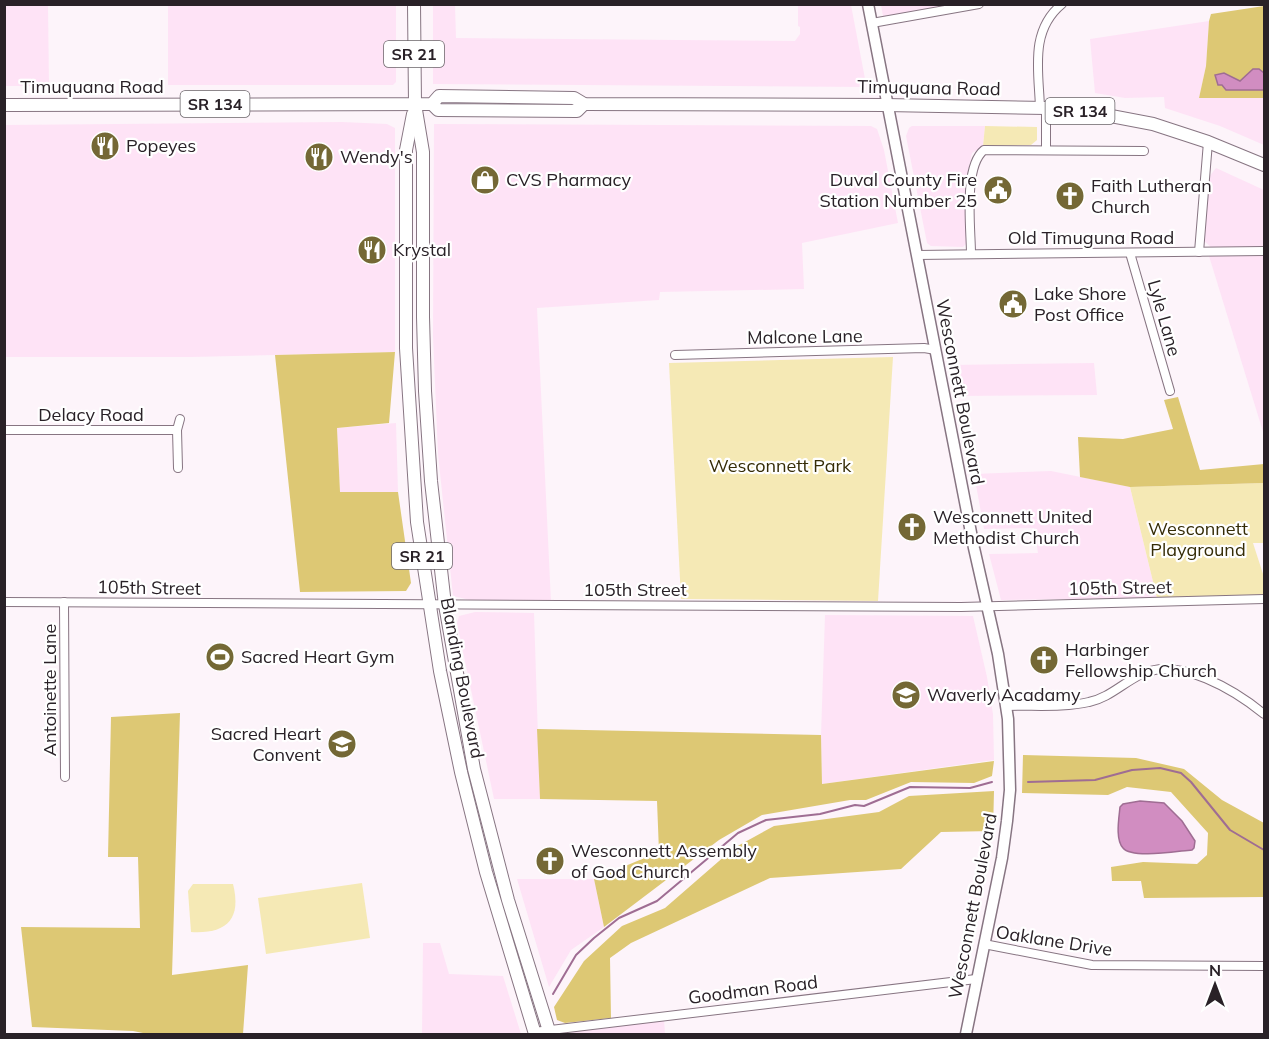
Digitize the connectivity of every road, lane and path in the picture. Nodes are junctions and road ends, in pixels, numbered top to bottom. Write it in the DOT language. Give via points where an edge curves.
graph roads {
  1 [pos="414,4"];
  2 [pos="868,4"];
  3 [pos="979,4"];
  4 [pos="1062,4"];
  5 [pos="872,23"];
  6 [pos="415,104"];
  7 [pos="4,105"];
  8 [pos="886,105"];
  9 [pos="1043,108"];
  10 [pos="1208,142"];
  11 [pos="1046,150"];
  12 [pos="1144,151"];
  13 [pos="1264,165"];
  14 [pos="1264,251"];
  15 [pos="1199,252"];
  16 [pos="1130,253"];
  17 [pos="972,254"];
  18 [pos="917,255"];
  19 [pos="936,350"];
  20 [pos="675,355"];
  21 [pos="407,368"];
  22 [pos="1170,391"];
  23 [pos="180,419"];
  24 [pos="4,430"];
  25 [pos="177,430"];
  26 [pos="428,437"];
  27 [pos="411,440"];
  28 [pos="178,468"];
  29 [pos="431,481"];
  30 [pos="1264,599"];
  31 [pos="4,602"];
  32 [pos="64,602"];
  33 [pos="429,605"];
  34 [pos="445,605"];
  35 [pos="987,606"];
  36 [pos="1006,706"];
  37 [pos="1261,706"];
  38 [pos="1264,714"];
  39 [pos="467,770"];
  40 [pos="65,777"];
  41 [pos="508,900"];
  42 [pos="495,904"];
  43 [pos="984,944"];
  44 [pos="1264,966"];
  45 [pos="976,979"];
  46 [pos="535,1033"];
  47 [pos="549,1033"];
  48 [pos="966,1035"];
  1 -- 6 [label="main road, Blanding Boulevard / SR 21"];
  2 -- 5 [label="street, Wesconnett Boulevard"];
  3 -- 5 [label="street"];
  4 -- 9 [label="street" via="1051,14 1040,38"];
  5 -- 8 [label="street, Wesconnett Boulevard"];
  6 -- 7 [label="main road, Timuquana Road / SR 134"];
  6 -- 8 [label="main road, Timuquana Road / SR 134" via="432,104 439,96 574,98 584,104"];
  6 -- 21 [label="main road, Blanding Boulevard / SR 21" via="406,150"];
  6 -- 26 [label="main road, Blanding Boulevard / SR 21" via="423,152"];
  8 -- 9 [label="main road, Timuquana Road / SR 134"];
  8 -- 18 [label="street, Wesconnett Boulevard"];
  9 -- 10 [label="main road, Timuquana Road / SR 134" via="1120,117"];
  9 -- 11 [label="street"];
  10 -- 13 [label="main road, Timuquana Road / SR 134"];
  10 -- 15 [label="street"];
  11 -- 12 [label="street"];
  11 -- 17 [label="street" via="990,149 978,155 971,186"];
  14 -- 15 [label="street, Old Timuguna Road"];
  15 -- 16 [label="street, Old Timuguna Road"];
  16 -- 17 [label="street, Old Timuguna Road"];
  16 -- 22 [label="street, Lyle Lane"];
  17 -- 18 [label="street, Old Timuguna Road"];
  18 -- 19 [label="street, Wesconnett Boulevard"];
  19 -- 20 [label="street, Malcone Lane"];
  19 -- 35 [label="street, Wesconnett Boulevard"];
  21 -- 26 [label="main road" via="414,382 417,424"];
  21 -- 27 [label="main road, Blanding Boulevard / SR 21"];
  23 -- 25 [label="street"];
  24 -- 25 [label="street, Delacy Road"];
  25 -- 28 [label="street"];
  26 -- 29 [label="main road, Blanding Boulevard / SR 21"];
  27 -- 29 [label="main road" via="424,457"];
  27 -- 33 [label="main road, Blanding Boulevard / SR 21"];
  29 -- 34 [label="main road, Blanding Boulevard / SR 21"];
  30 -- 35 [label="street, 105th Street"];
  31 -- 32 [label="street, 105th Street"];
  32 -- 33 [label="street, 105th Street"];
  32 -- 40 [label="street, Antoinette Lane"];
  33 -- 34 [label="street, 105th Street"];
  33 -- 39 [label="main road, Blanding Boulevard / SR 21" via="440,671"];
  34 -- 35 [label="street, 105th Street"];
  34 -- 39 [label="main road, Blanding Boulevard / SR 21"];
  35 -- 36 [label="street, Wesconnett Boulevard"];
  36 -- 37 [label="street" via="1089,702 1103,698 1142,674 1166,669 1193,674"];
  36 -- 43 [label="street, Wesconnett Boulevard" via="1007,821"];
  37 -- 38 [label="street"];
  39 -- 41 [label="main road, Blanding Boulevard / SR 21"];
  39 -- 42 [label="main road, Blanding Boulevard / SR 21"];
  41 -- 42 [label="street"];
  41 -- 47 [label="main road, Blanding Boulevard / SR 21"];
  42 -- 46 [label="main road, Blanding Boulevard / SR 21"];
  43 -- 44 [label="street, Oaklane Drive" via="1092,965"];
  43 -- 45 [label="street, Wesconnett Boulevard"];
  45 -- 47 [label="street, Goodman Road"];
  45 -- 48 [label="street, Wesconnett Boulevard"];
  46 -- 47 [label="street, Goodman Road"];
}
